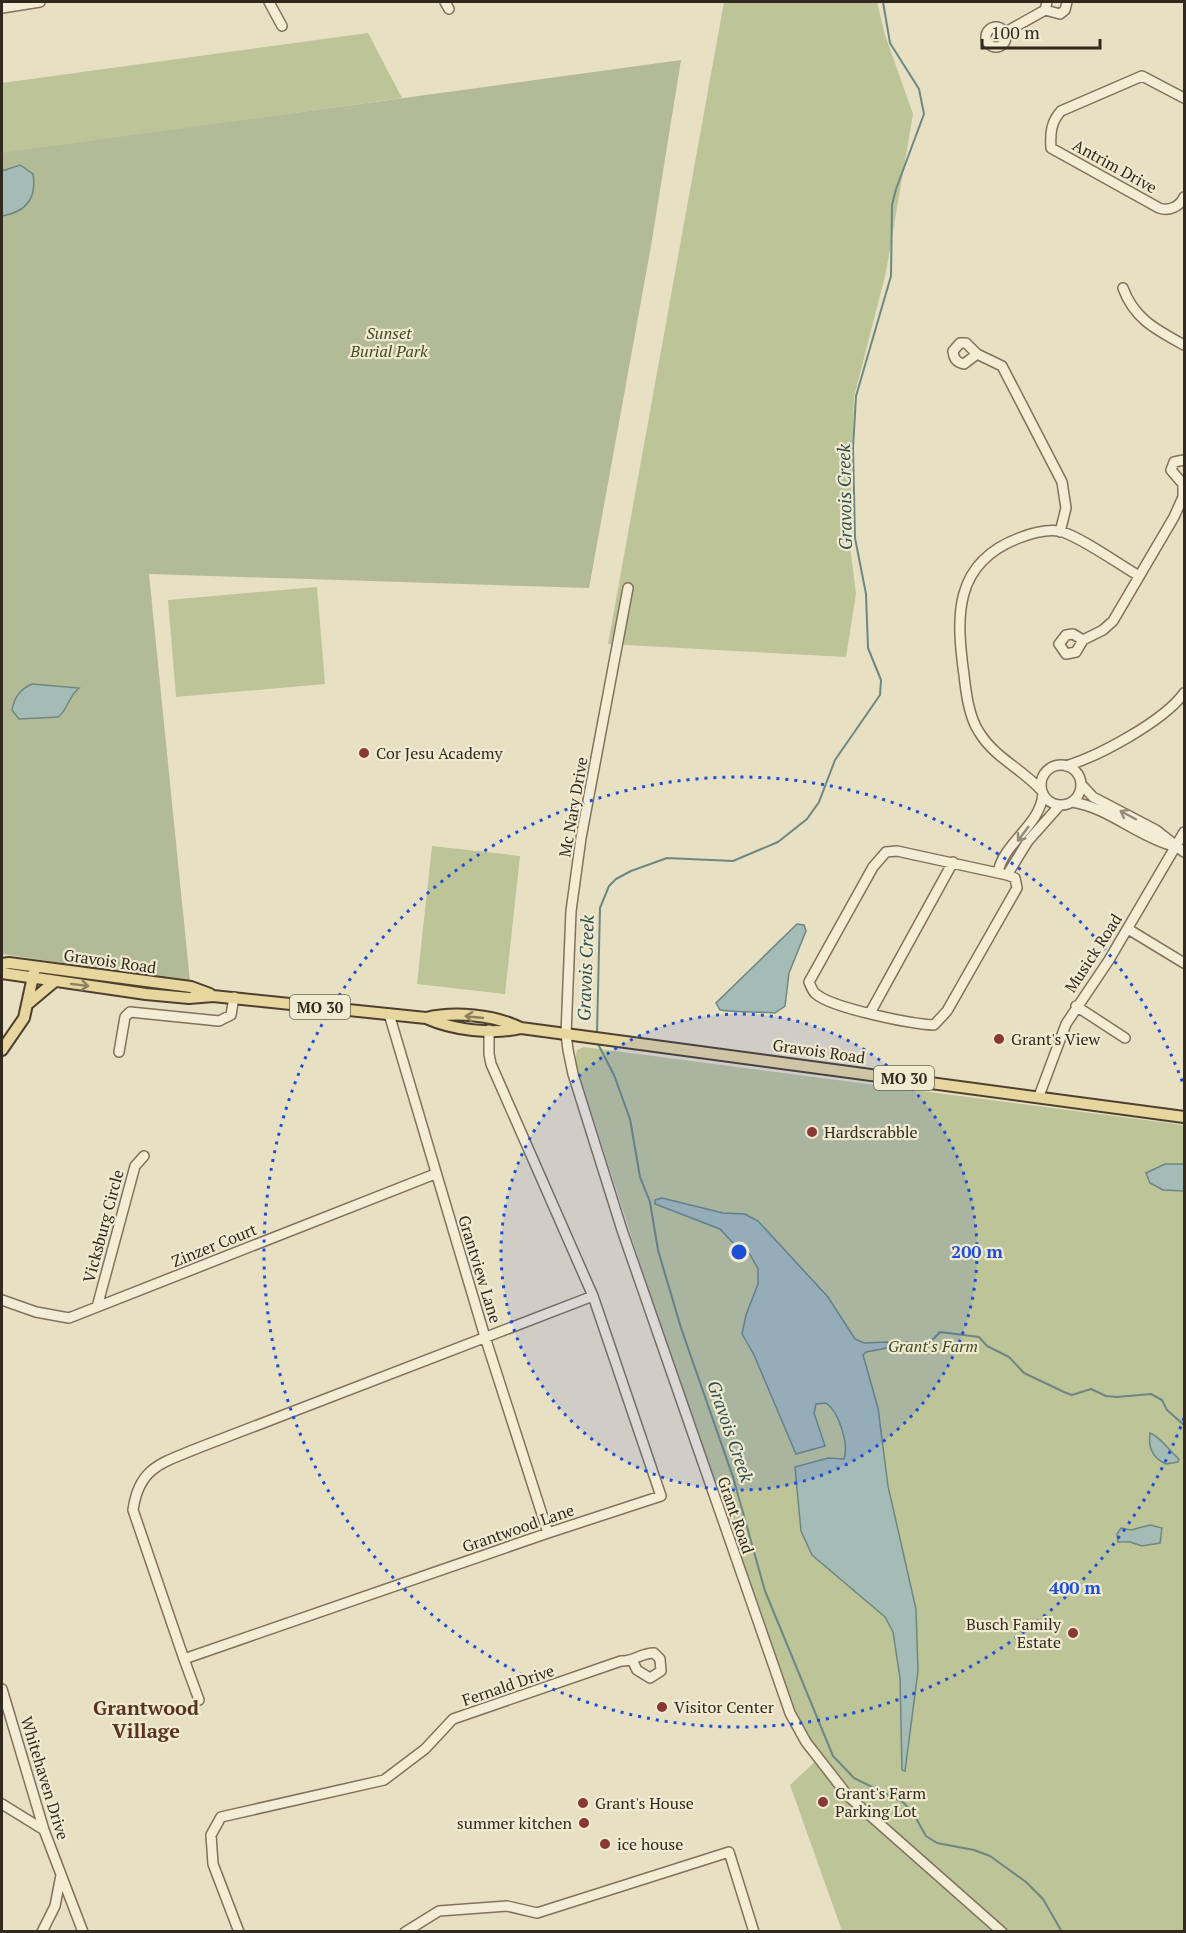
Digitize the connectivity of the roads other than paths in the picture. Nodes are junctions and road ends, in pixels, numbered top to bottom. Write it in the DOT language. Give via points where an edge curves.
graph roads {
  1 [pos="40,2"];
  2 [pos="269,2"];
  3 [pos="1067,2"];
  4 [pos="1046,6"];
  5 [pos="2,8"];
  6 [pos="282,26"];
  7 [pos="1005,33"];
  8 [pos="1185,98"];
  9 [pos="1185,197"];
  10 [pos="1123,288"];
  11 [pos="1185,345"];
  12 [pos="977,354"];
  13 [pos="1185,460"];
  14 [pos="1184,483"];
  15 [pos="1060,531"];
  16 [pos="1139,576"];
  17 [pos="628,588"];
  18 [pos="1083,640"];
  19 [pos="1185,693"];
  20 [pos="1089,759"];
  21 [pos="1066,766"];
  22 [pos="1046,771"];
  23 [pos="1025,773"];
  24 [pos="1080,782"];
  25 [pos="1042,792"];
  26 [pos="1072,802"];
  27 [pos="1060,805"];
  28 [pos="1185,832"];
  29 [pos="1175,847"];
  30 [pos="1185,852"];
  31 [pos="953,862"];
  32 [pos="1002,873"];
  33 [pos="1128,929"];
  34 [pos="1185,963"];
  35 [pos="2,964"];
  36 [pos="35,966"];
  37 [pos="2,973"];
  38 [pos="33,979"];
  39 [pos="54,982"];
  40 [pos="213,996"];
  41 [pos="234,997"];
  42 [pos="29,1003"];
  43 [pos="1076,1006"];
  44 [pos="870,1013"];
  45 [pos="388,1014"];
  46 [pos="426,1018"];
  47 [pos="521,1028"];
  48 [pos="489,1030"];
  49 [pos="566,1034"];
  50 [pos="1125,1038"];
  51 [pos="2,1050"];
  52 [pos="119,1052"];
  53 [pos="1039,1096"];
  54 [pos="1185,1117"];
  55 [pos="144,1156"];
  56 [pos="435,1174"];
  57 [pos="593,1296"];
  58 [pos="2,1300"];
  59 [pos="97,1307"];
  60 [pos="485,1336"];
  61 [pos="548,1533"];
  62 [pos="184,1659"];
  63 [pos="633,1662"];
  64 [pos="2,1689"];
  65 [pos="199,1700"];
  66 [pos="2,1804"];
  67 [pos="44,1830"];
  68 [pos="61,1875"];
  69 [pos="42,1932"];
  70 [pos="83,1932"];
  71 [pos="239,1932"];
  72 [pos="405,1932"];
  73 [pos="754,1932"];
  74 [pos="1002,1932"];
  1 -- 5 [label="street"];
  2 -- 6 [label="street"];
  3 -- 4 [label="street" via="1060,14"];
  4 -- 7 [label="street"];
  8 -- 9 [label="street, Antrim Drive" via="1142,76 1061,111 1054,119 1050,135 1052,148 1164,210"];
  10 -- 11 [label="street" via="1136,314"];
  12 -- 15 [label="street" via="1002,366 1062,482 1066,508"];
  13 -- 14 [label="street" via="1174,462 1171,470"];
  14 -- 16 [label="street" via="1174,517"];
  15 -- 16 [label="street"];
  15 -- 23 [label="street" via="1037,531 1010,542 981,564 962,596 957,630 966,694 978,730 999,757"];
  16 -- 18 [label="street" via="1113,621"];
  17 -- 49 [label="street, Mc Nary Drive" via="580,849 572,911"];
  19 -- 20 [label="street" via="1159,717"];
  20 -- 21 [label="street"];
  20 -- 24 [label="street"];
  21 -- 22 [label="street" via="1053,766"];
  21 -- 24 [label="street"];
  22 -- 23 [label="street"];
  22 -- 25 [label="street"];
  23 -- 25 [label="street"];
  24 -- 26 [label="street"];
  29 -- 24 [label="street, one-way" via="1156,830 1094,797"];
  25 -- 27 [label="street" via="1052,803"];
  25 -- 32 [label="street, one-way" via="1042,805 1003,859"];
  26 -- 27 [label="street"];
  26 -- 29 [label="street" via="1090,806 1150,839"];
  27 -- 32 [label="street"];
  28 -- 29 [label="street, Musick Road"];
  29 -- 30 [label="street"];
  29 -- 33 [label="street, Musick Road"];
  31 -- 32 [label="street"];
  31 -- 44 [label="street"];
  31 -- 44 [label="street" via="886,852 873,867 813,973 809,982 817,995"];
  32 -- 44 [label="street" via="1015,879 1017,888 939,1021 934,1025 901,1023"];
  33 -- 34 [label="street"];
  33 -- 43 [label="street, Musick Road"];
  35 -- 36 [label="main road, Gravois Road / MO 30"];
  36 -- 38 [label="main road"];
  36 -- 40 [label="main road, Gravois Road / MO 30" via="191,987"];
  37 -- 38 [label="main road, Gravois Road / MO 30"];
  38 -- 39 [label="main road, Gravois Road / MO 30"];
  38 -- 42 [label="main road"];
  39 -- 40 [label="main road, Gravois Road / MO 30, one-way" via="170,996"];
  39 -- 42 [label="main road"];
  40 -- 41 [label="main road, Gravois Road / MO 30"];
  41 -- 45 [label="main road, Gravois Road / MO 30"];
  41 -- 52 [label="street" via="231,1015 219,1021 130,1012 124,1017"];
  42 -- 51 [label="main road" via="24,1018"];
  43 -- 50 [label="street"];
  43 -- 53 [label="street, Musick Road" via="1057,1044"];
  45 -- 46 [label="main road, Gravois Road / MO 30"];
  45 -- 56 [label="street, Grantview Lane"];
  47 -- 46 [label="main road, Gravois Road / MO 30, one-way" via="495,1019 443,1014"];
  46 -- 48 [label="main road, Gravois Road / MO 30" via="442,1025"];
  47 -- 48 [label="main road, Gravois Road / MO 30"];
  47 -- 49 [label="main road, Gravois Road / MO 30"];
  48 -- 57 [label="street, Grantwood Lane" via="491,1064"];
  49 -- 53 [label="main road, Gravois Road / MO 30"];
  49 -- 74 [label="street, Grant Road" via="573,1074 622,1230 790,1713 806,1742 848,1796"];
  53 -- 54 [label="main road, Gravois Road / MO 30"];
  55 -- 59 [label="street, Vicksburg Circle" via="135,1166"];
  56 -- 59 [label="street, Zinzer Court"];
  56 -- 60 [label="street, Grantview Lane"];
  57 -- 60 [label="street"];
  57 -- 61 [label="street, Grantwood Lane" via="661,1496"];
  58 -- 59 [label="street, Zinzer Court" via="69,1318"];
  60 -- 61 [label="street, Grantview Lane"];
  60 -- 62 [label="street" via="148,1471 136,1493 133,1510"];
  61 -- 62 [label="street, Grantwood Lane"];
  62 -- 65 [label="street"];
  63 -- 71 [label="street, Fernald Drive" via="621,1661 453,1719 425,1749 384,1780 220,1817 211,1835 213,1864"];
  64 -- 67 [label="street, Whitehaven Drive"];
  66 -- 67 [label="street"];
  67 -- 68 [label="street, Whitehaven Drive"];
  68 -- 69 [label="street" via="55,1906"];
  68 -- 70 [label="street, Whitehaven Drive"];
  72 -- 73 [label="street" via="439,1911 507,1906 537,1913 729,1852"];
}
